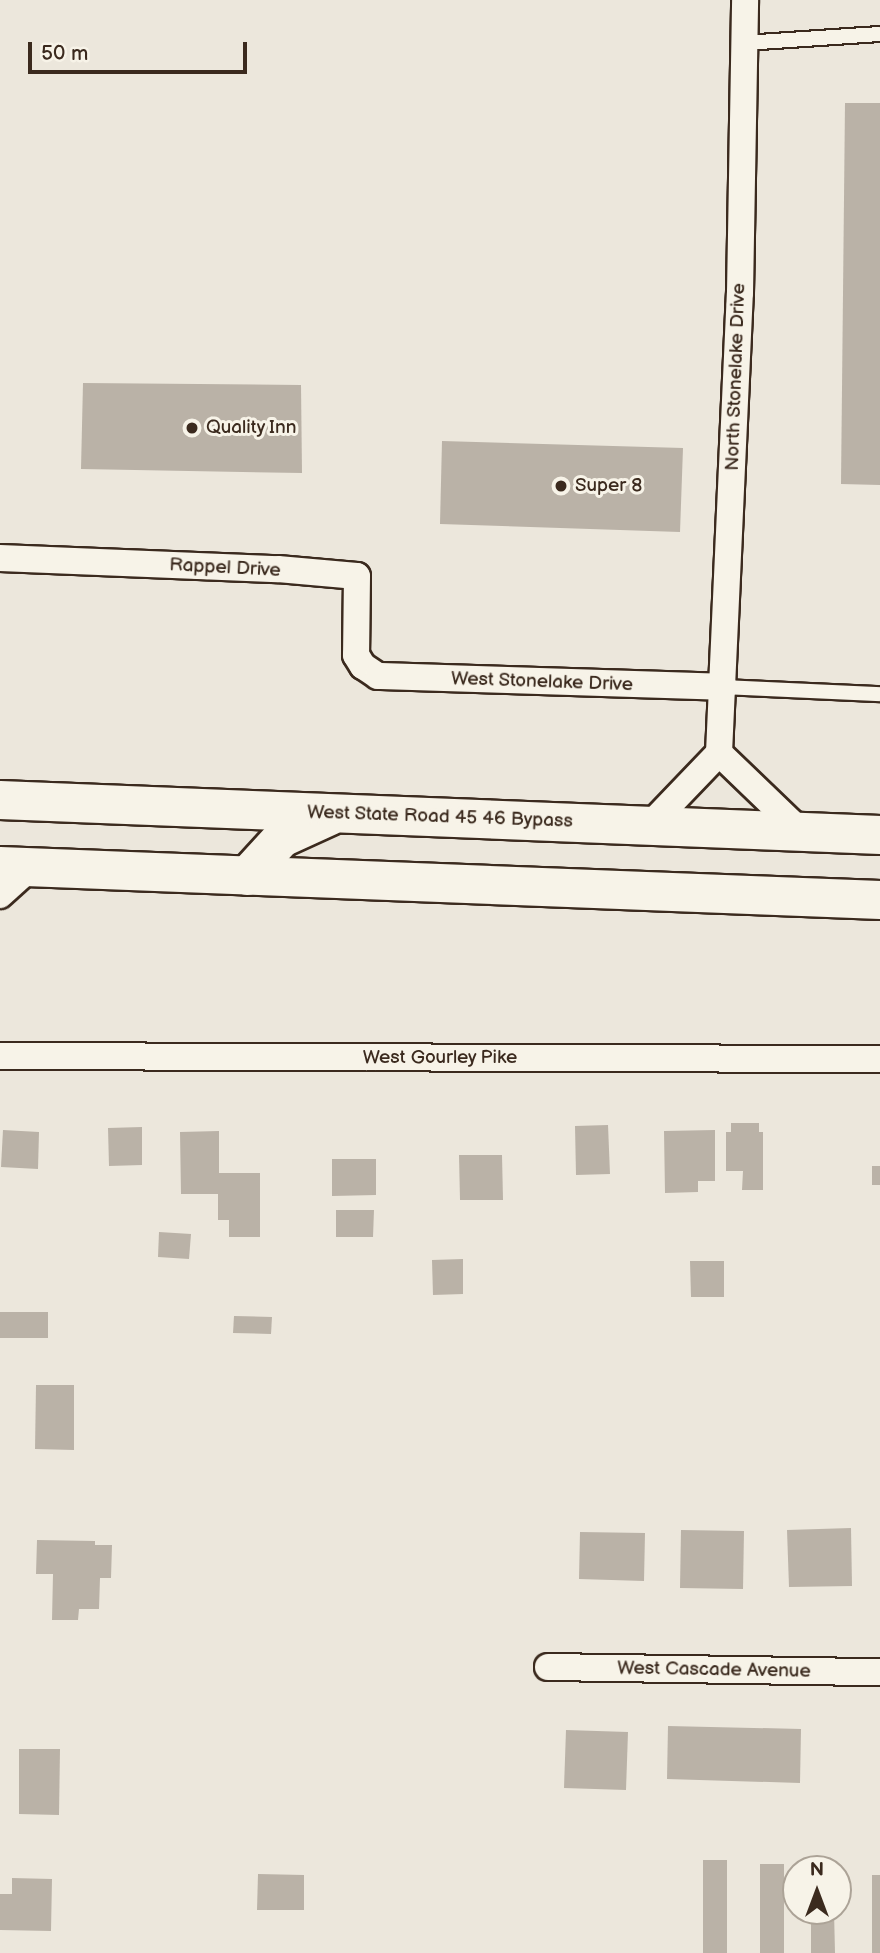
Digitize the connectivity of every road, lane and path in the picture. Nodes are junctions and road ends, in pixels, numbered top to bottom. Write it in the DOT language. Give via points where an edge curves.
graph roads {
  1 [pos="745,0"];
  2 [pos="880,34"];
  3 [pos="744,43"];
  4 [pos="0,558"];
  5 [pos="363,666"];
  6 [pos="724,687"];
  7 [pos="880,694"];
  8 [pos="719,753"];
  9 [pos="0,800"];
  10 [pos="339,813"];
  11 [pos="650,825"];
  12 [pos="800,831"];
  13 [pos="880,835"];
  14 [pos="15,867"];
  15 [pos="247,876"];
  16 [pos="0,895"];
  17 [pos="880,900"];
  18 [pos="0,1056"];
  19 [pos="880,1059"];
  20 [pos="548,1667"];
  21 [pos="880,1672"];
  1 -- 3 [label="street, North Stonelake Drive"];
  2 -- 3 [label="lane"];
  3 -- 6 [label="street, North Stonelake Drive" via="740,293"];
  4 -- 5 [label="street, Rappel Drive" via="357,576 354,639"];
  5 -- 6 [label="street, West Stonelake Drive" via="378,676 395,678"];
  6 -- 7 [label="lane"];
  6 -- 8 [label="street, North Stonelake Drive"];
  8 -- 11 [label="street"];
  8 -- 12 [label="street"];
  9 -- 10 [label="highway, West State Road 45 46 Bypass"];
  10 -- 11 [label="highway, West State Road 45 46 Bypass"];
  10 -- 15 [label="highway" via="282,838"];
  11 -- 12 [label="highway, West State Road 45 46 Bypass"];
  12 -- 13 [label="highway, West State Road 45 46 Bypass"];
  14 -- 15 [label="highway"];
  14 -- 16 [label="street"];
  15 -- 17 [label="highway"];
  18 -- 19 [label="street, West Gourley Pike"];
  20 -- 21 [label="street, West Cascade Avenue"];
}
